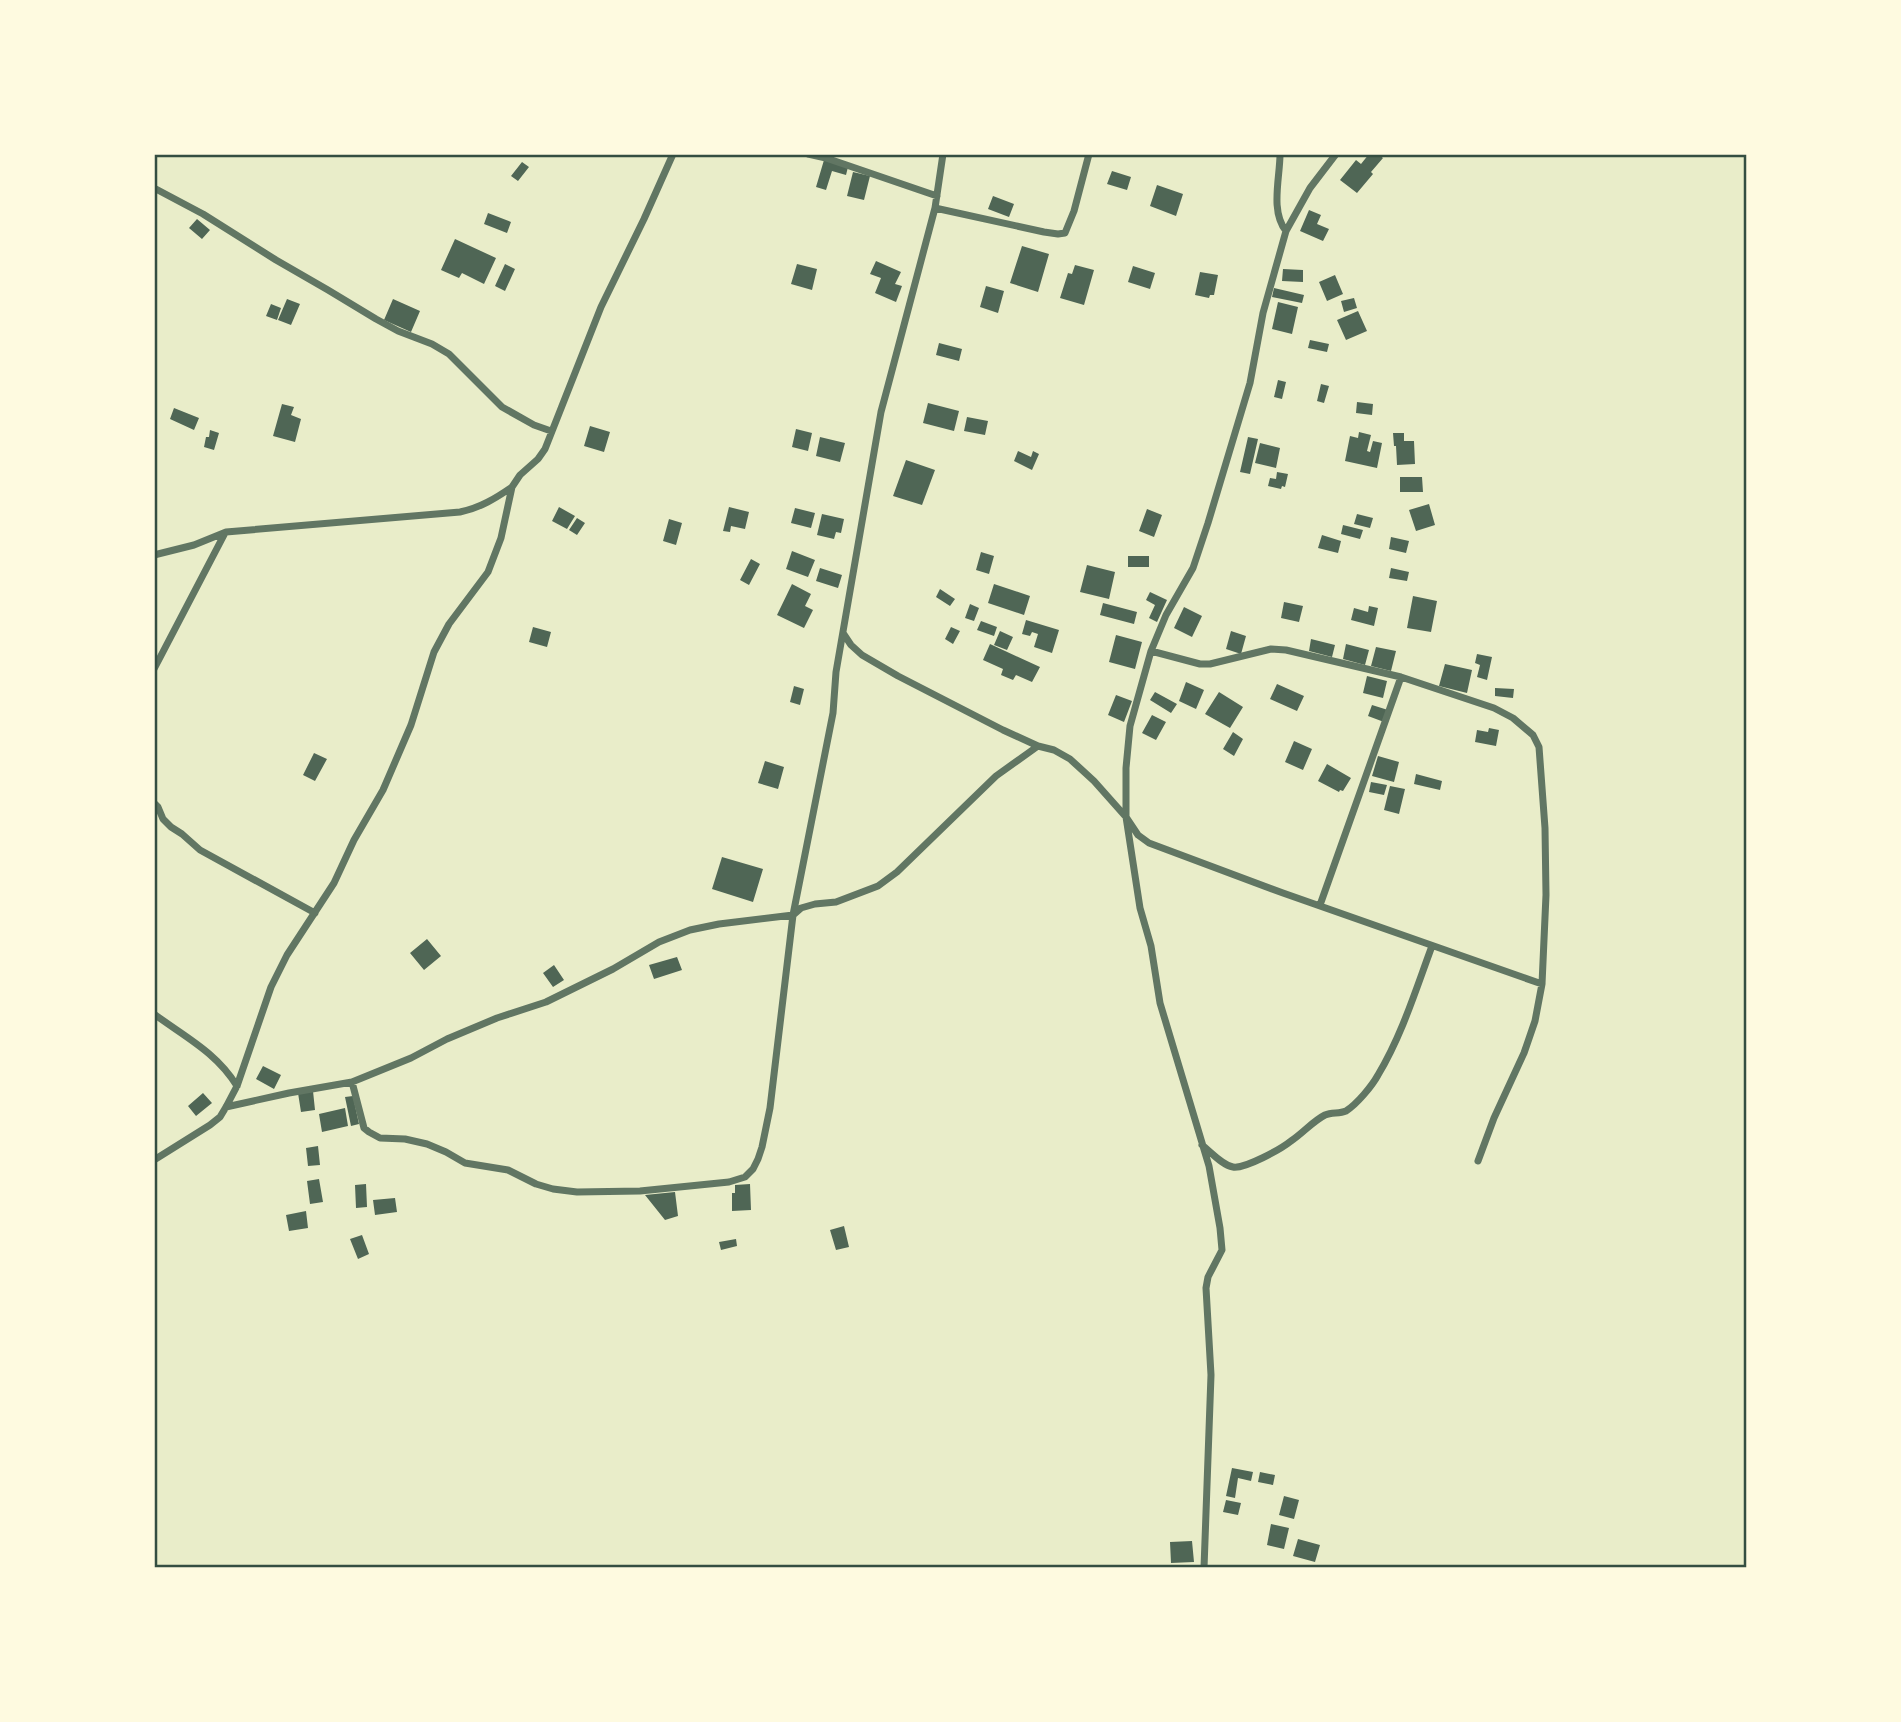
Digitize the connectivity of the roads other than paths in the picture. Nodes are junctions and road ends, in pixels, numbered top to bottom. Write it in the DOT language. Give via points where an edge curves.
graph roads {
  1 [pos="673,154"];
  2 [pos="808,154"];
  3 [pos="943,154"];
  4 [pos="1089,154"];
  5 [pos="1280,154"];
  6 [pos="1336,154"];
  7 [pos="154,188"];
  8 [pos="937,196"];
  9 [pos="935,208"];
  10 [pos="1286,231"];
  11 [pos="551,431"];
  12 [pos="513,487"];
  13 [pos="226,532"];
  14 [pos="154,555"];
  15 [pos="843,633"];
  16 [pos="1151,651"];
  17 [pos="154,669"];
  18 [pos="1401,677"];
  19 [pos="1038,746"];
  20 [pos="154,803"];
  21 [pos="1126,817"];
  22 [pos="1320,905"];
  23 [pos="315,914"];
  24 [pos="793,915"];
  25 [pos="1432,946"];
  26 [pos="1542,984"];
  27 [pos="154,1014"];
  28 [pos="352,1082"];
  29 [pos="237,1086"];
  30 [pos="226,1107"];
  31 [pos="1202,1145"];
  32 [pos="154,1160"];
  33 [pos="1478,1161"];
  34 [pos="1203,1568"];
  1 -- 11 [label="street" via="601,307"];
  2 -- 8 [label="street"];
  3 -- 8 [label="street"];
  4 -- 9 [label="street" via="1065,233"];
  5 -- 10 [label="street" via="1278,220"];
  6 -- 10 [label="street"];
  7 -- 11 [label="street" via="376,320 449,354 502,407"];
  8 -- 9 [label="street"];
  9 -- 15 [label="street" via="881,412"];
  10 -- 16 [label="street" via="1250,383 1197,557"];
  11 -- 12 [label="street" via="545,449"];
  12 -- 13 [label="street" via="475,509 460,512"];
  12 -- 23 [label="street" via="488,572 434,652 411,725 383,790"];
  13 -- 14 [label="street"];
  13 -- 17 [label="street"];
  15 -- 19 [label="street" via="862,655 898,676"];
  15 -- 24 [label="street" via="833,713"];
  16 -- 18 [label="street" via="1210,664 1271,649 1286,650"];
  16 -- 21 [label="street" via="1130,726"];
  18 -- 22 [label="street"];
  18 -- 26 [label="street" via="1494,708 1534,735 1539,747 1545,828"];
  19 -- 21 [label="street" via="1070,759"];
  19 -- 24 [label="street" via="996,776 878,886 836,902 801,908"];
  20 -- 23 [label="street" via="171,827 200,850"];
  21 -- 22 [label="street" via="1149,843"];
  21 -- 31 [label="street" via="1160,1003"];
  22 -- 25 [label="street"];
  23 -- 29 [label="street" via="271,987"];
  24 -- 28 [label="street" via="690,930 546,1002 497,1018"];
  24 -- 28 [label="street" via="770,1108 758,1159 745,1177 640,1191 553,1189 508,1170 465,1163 427,1144 380,1138 364,1128"];
  25 -- 26 [label="street"];
  25 -- 31 [label="street" via="1378,1075 1349,1108 1322,1116 1291,1142 1239,1167 1231,1167"];
  26 -- 33 [label="street" via="1524,1053"];
  27 -- 29 [label="street" via="216,1058"];
  28 -- 30 [label="street"];
  29 -- 30 [label="street"];
  30 -- 32 [label="street" via="210,1125"];
  31 -- 34 [label="street" via="1222,1250 1206,1288 1211,1375"];
}
